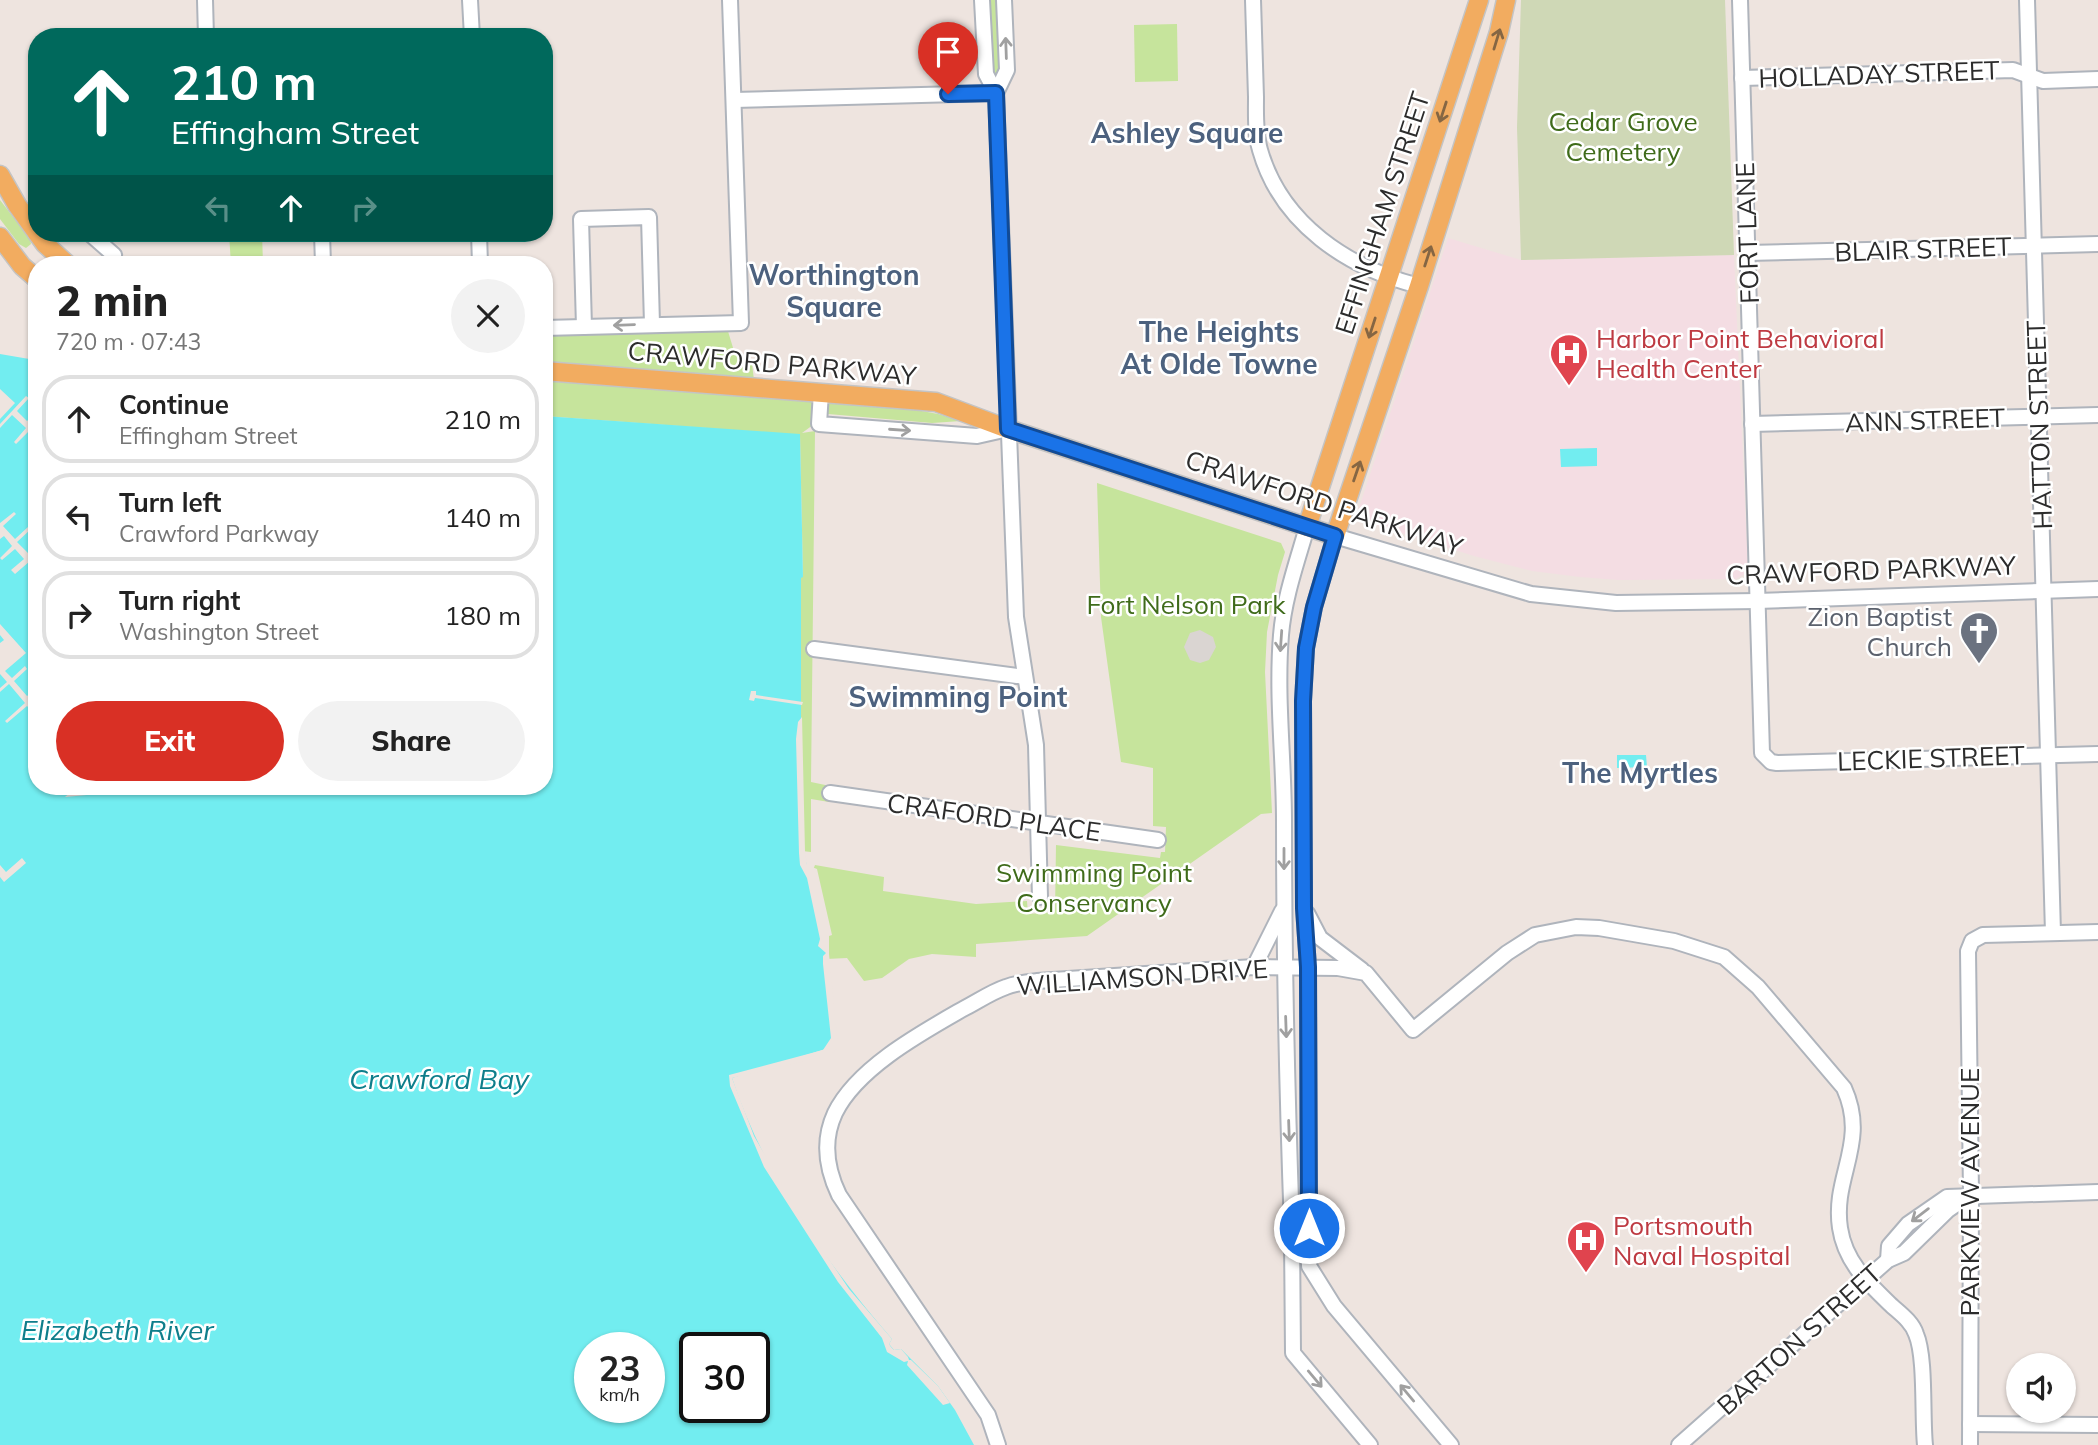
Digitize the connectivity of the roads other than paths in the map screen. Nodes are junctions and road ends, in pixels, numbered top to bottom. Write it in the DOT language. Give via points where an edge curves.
graph roads {
  1 [pos="205,0"];
  2 [pos="470,0"];
  3 [pos="730,0"];
  4 [pos="982,0"];
  5 [pos="1004,0"];
  6 [pos="1253,0"];
  7 [pos="1479,0"];
  8 [pos="1507,0"];
  9 [pos="1740,0"];
  10 [pos="2027,0"];
  11 [pos="206,28"];
  12 [pos="472,28"];
  13 [pos="2029,76"];
  14 [pos="1742,78"];
  15 [pos="2098,79"];
  16 [pos="996,93"];
  17 [pos="734,100"];
  18 [pos="0,175"];
  19 [pos="28,220"];
  20 [pos="0,237"];
  21 [pos="44,242"];
  22 [pos="99,242"];
  23 [pos="2098,244"];
  24 [pos="2034,246"];
  25 [pos="1747,253"];
  26 [pos="58,256"];
  27 [pos="114,256"];
  28 [pos="28,271"];
  29 [pos="1388,278"];
  30 [pos="1419,286"];
  31 [pos="652,324"];
  32 [pos="584,327"];
  33 [pos="553,328"];
  34 [pos="553,372"];
  35 [pos="821,392"];
  36 [pos="2098,415"];
  37 [pos="2039,417"];
  38 [pos="1752,424"];
  39 [pos="1008,429"];
  40 [pos="1307,527"];
  41 [pos="1335,536"];
  42 [pos="2098,589"];
  43 [pos="2044,591"];
  44 [pos="1757,601"];
  45 [pos="814,649"];
  46 [pos="1025,677"];
  47 [pos="2098,754"];
  48 [pos="2048,755"];
  49 [pos="1766,758"];
  50 [pos="830,793"];
  51 [pos="1039,825"];
  52 [pos="1158,840"];
  53 [pos="1040,897"];
  54 [pos="1284,906"];
  55 [pos="1304,908"];
  56 [pos="2098,932"];
  57 [pos="2053,933"];
  58 [pos="1254,967"];
  59 [pos="1284,967"];
  60 [pos="1308,967"];
  61 [pos="1366,973"];
  62 [pos="2098,1192"];
  63 [pos="1971,1194"];
  64 [pos="1866,1280"];
  65 [pos="1970,1424"];
  66 [pos="2098,1425"];
  67 [pos="998,1445"];
  68 [pos="1370,1445"];
  69 [pos="1451,1445"];
  70 [pos="1679,1445"];
  71 [pos="1925,1445"];
  72 [pos="1970,1445"];
  1 -- 11 [label="street"];
  2 -- 12 [label="street"];
  3 -- 17 [label="street"];
  4 -- 16 [label="street" via="986,75"];
  16 -- 5 [label="street, one-way" via="1007,70"];
  6 -- 29 [label="street" via="1257,135 1271,181 1291,211 1328,246"];
  7 -- 29 [label="main road, EFFINGHAM STREET, one-way"];
  30 -- 8 [label="main road, one-way"];
  9 -- 14 [label="street, FORT LANE"];
  10 -- 13 [label="street, HATTON STREET"];
  13 -- 14 [label="street, HOLLADAY STREET" via="2013,70"];
  13 -- 15 [label="street, HOLLADAY STREET" via="2043,81"];
  13 -- 24 [label="street, HATTON STREET"];
  14 -- 25 [label="street, FORT LANE"];
  16 -- 17 [label="street"];
  16 -- 39 [label="street"];
  17 -- 31 [label="street" via="741,323"];
  18 -- 19 [label="main road"];
  20 -- 28 [label="main road"];
  21 -- 26 [label="main road"];
  22 -- 27 [label="street"];
  23 -- 24 [label="street, BLAIR STREET"];
  24 -- 25 [label="street, BLAIR STREET"];
  24 -- 37 [label="street, HATTON STREET"];
  25 -- 38 [label="street, FORT LANE"];
  29 -- 30 [label="street"];
  29 -- 40 [label="main road, EFFINGHAM STREET, one-way"];
  41 -- 30 [label="main road, one-way"];
  31 -- 32 [label="street, one-way"];
  31 -- 32 [label="street" via="649,217 581,219"];
  32 -- 33 [label="street"];
  34 -- 35 [label="main road, CRAWFORD PARKWAY"];
  35 -- 39 [label="main road, CRAWFORD PARKWAY" via="936,402"];
  35 -- 39 [label="street, one-way" via="819,424 977,436"];
  36 -- 37 [label="street, ANN STREET"];
  37 -- 38 [label="street, ANN STREET"];
  37 -- 43 [label="street, HATTON STREET"];
  38 -- 44 [label="street, FORT LANE"];
  39 -- 40 [label="main road, CRAWFORD PARKWAY"];
  39 -- 46 [label="street" via="1016,617"];
  40 -- 41 [label="main road, CRAWFORD PARKWAY"];
  40 -- 54 [label="street, EFFINGHAM STREET, one-way" via="1281,634"];
  41 -- 44 [label="street, CRAWFORD PARKWAY" via="1552,598 1616,603"];
  41 -- 55 [label="street" via="1306,648 1301,755"];
  42 -- 43 [label="street, CRAWFORD PARKWAY"];
  43 -- 44 [label="street, CRAWFORD PARKWAY"];
  43 -- 48 [label="street, HATTON STREET"];
  44 -- 49 [label="street, FORT LANE" via="1761,747"];
  45 -- 46 [label="street"];
  46 -- 51 [label="street" via="1036,745"];
  47 -- 48 [label="street, LECKIE STREET"];
  48 -- 49 [label="street, LECKIE STREET" via="1777,763"];
  48 -- 57 [label="street, HATTON STREET"];
  50 -- 51 [label="street, CRAFORD PLACE"];
  51 -- 52 [label="street, CRAFORD PLACE"];
  51 -- 53 [label="street"];
  54 -- 58 [label="street"];
  54 -- 59 [label="street, EFFINGHAM STREET"];
  55 -- 60 [label="street"];
  55 -- 61 [label="street" via="1320,938"];
  56 -- 57 [label="street"];
  57 -- 63 [label="street, PARKVIEW AVENUE" via="1983,935 1972,941 1968,951"];
  58 -- 59 [label="street, WILLIAMSON DRIVE"];
  58 -- 67 [label="street, WILLIAMSON DRIVE" via="1037,981 1002,988 904,1044 866,1075 836,1111 826,1156 839,1195 988,1415"];
  59 -- 60 [label="street, WILLIAMSON DRIVE"];
  59 -- 68 [label="street, EFFINGHAM STREET, one-way" via="1293,1353"];
  60 -- 61 [label="street, WILLIAMSON DRIVE"];
  69 -- 60 [label="street, one-way" via="1334,1306 1309,1266"];
  61 -- 64 [label="street" via="1413,1030 1507,953 1535,935 1554,930 1599,928 1724,957 1758,986 1833,1073 1852,1105 1855,1130 1839,1204 1840,1227 1854,1266"];
  62 -- 63 [label="street, BARTON STREET"];
  63 -- 64 [label="street, BARTON STREET" via="1947,1196 1908,1224 1889,1246 1888,1260"];
  63 -- 65 [label="street, PARKVIEW AVENUE"];
  64 -- 70 [label="street, BARTON STREET"];
  64 -- 71 [label="street" via="1917,1334"];
  65 -- 66 [label="street"];
  65 -- 72 [label="street, PARKVIEW AVENUE"];
}
